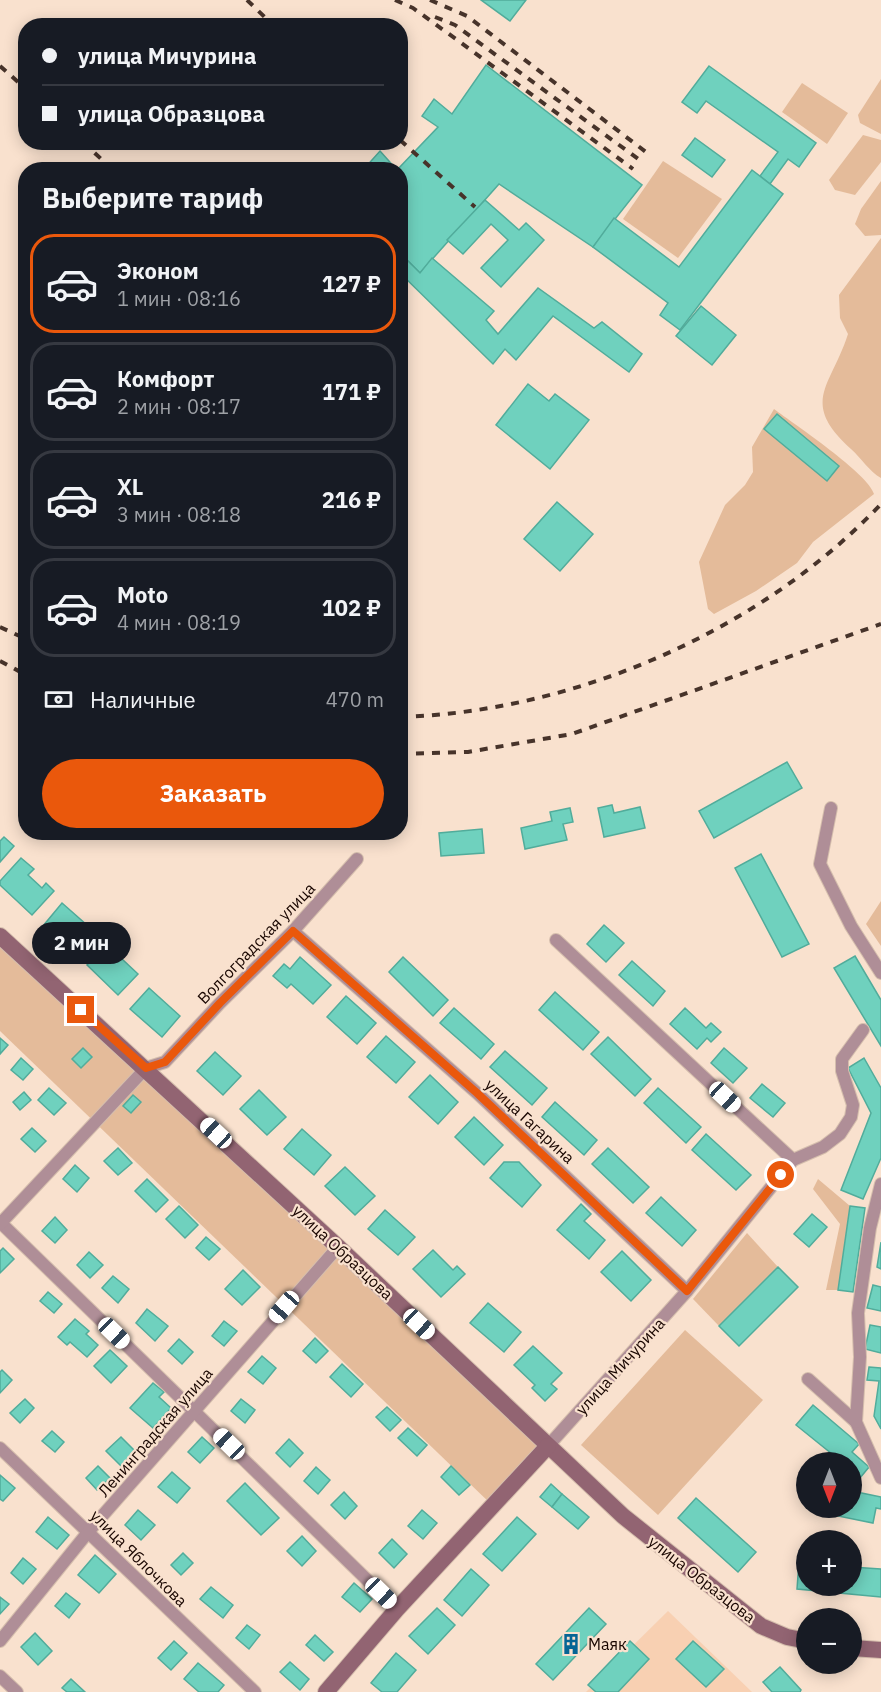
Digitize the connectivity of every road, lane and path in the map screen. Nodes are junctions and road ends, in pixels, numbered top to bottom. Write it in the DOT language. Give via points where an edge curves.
graph roads {
  1 [pos="831,808"];
  2 [pos="357,859"];
  3 [pos="293,931"];
  4 [pos="0,936"];
  5 [pos="556,940"];
  6 [pos="881,974"];
  7 [pos="863,1030"];
  8 [pos="146,1068"];
  9 [pos="793,1160"];
  10 [pos="881,1184"];
  11 [pos="0,1223"];
  12 [pos="338,1247"];
  13 [pos="687,1291"];
  14 [pos="808,1379"];
  15 [pos="196,1411"];
  16 [pos="856,1422"];
  17 [pos="548,1446"];
  18 [pos="0,1448"];
  19 [pos="881,1478"];
  20 [pos="89,1531"];
  21 [pos="397,1609"];
  22 [pos="796,1639"];
  23 [pos="0,1641"];
  24 [pos="862,1649"];
  25 [pos="881,1650"];
  26 [pos="0,1676"];
  27 [pos="17,1692"];
  28 [pos="255,1692"];
  29 [pos="326,1692"];
  1 -- 6 [label="street" via="820,864 851,927"];
  2 -- 3 [label="street, Волгоградская улица"];
  3 -- 8 [label="street, Волгоградская улица" via="165,1062"];
  3 -- 13 [label="street, улица Гагарина" via="477,1093"];
  4 -- 8 [label="street, улица Образцова"];
  5 -- 9 [label="street"];
  7 -- 9 [label="street, улица Мичурина" via="842,1059 853,1105 851,1118 824,1147"];
  8 -- 11 [label="street, Волгоградская улица"];
  8 -- 12 [label="street, улица Образцова"];
  9 -- 13 [label="street, улица Мичурина"];
  10 -- 16 [label="street" via="870,1228 858,1313"];
  11 -- 15 [label="street"];
  12 -- 15 [label="street, Ленинградская улица"];
  12 -- 17 [label="street, улица Образцова"];
  13 -- 17 [label="street, улица Мичурина"];
  14 -- 16 [label="street"];
  15 -- 20 [label="street, Ленинградская улица"];
  15 -- 21 [label="street"];
  16 -- 19 [label="street"];
  17 -- 21 [label="street, улица Мичурина"];
  17 -- 22 [label="street, улица Образцова" via="623,1516 741,1612 761,1626"];
  18 -- 20 [label="street, улица Яблочкова"];
  20 -- 23 [label="street, Ленинградская улица"];
  20 -- 28 [label="street, улица Яблочкова"];
  21 -- 29 [label="street, улица Мичурина"];
  24 -- 25 [label="street"];
  26 -- 27 [label="street"];
}
